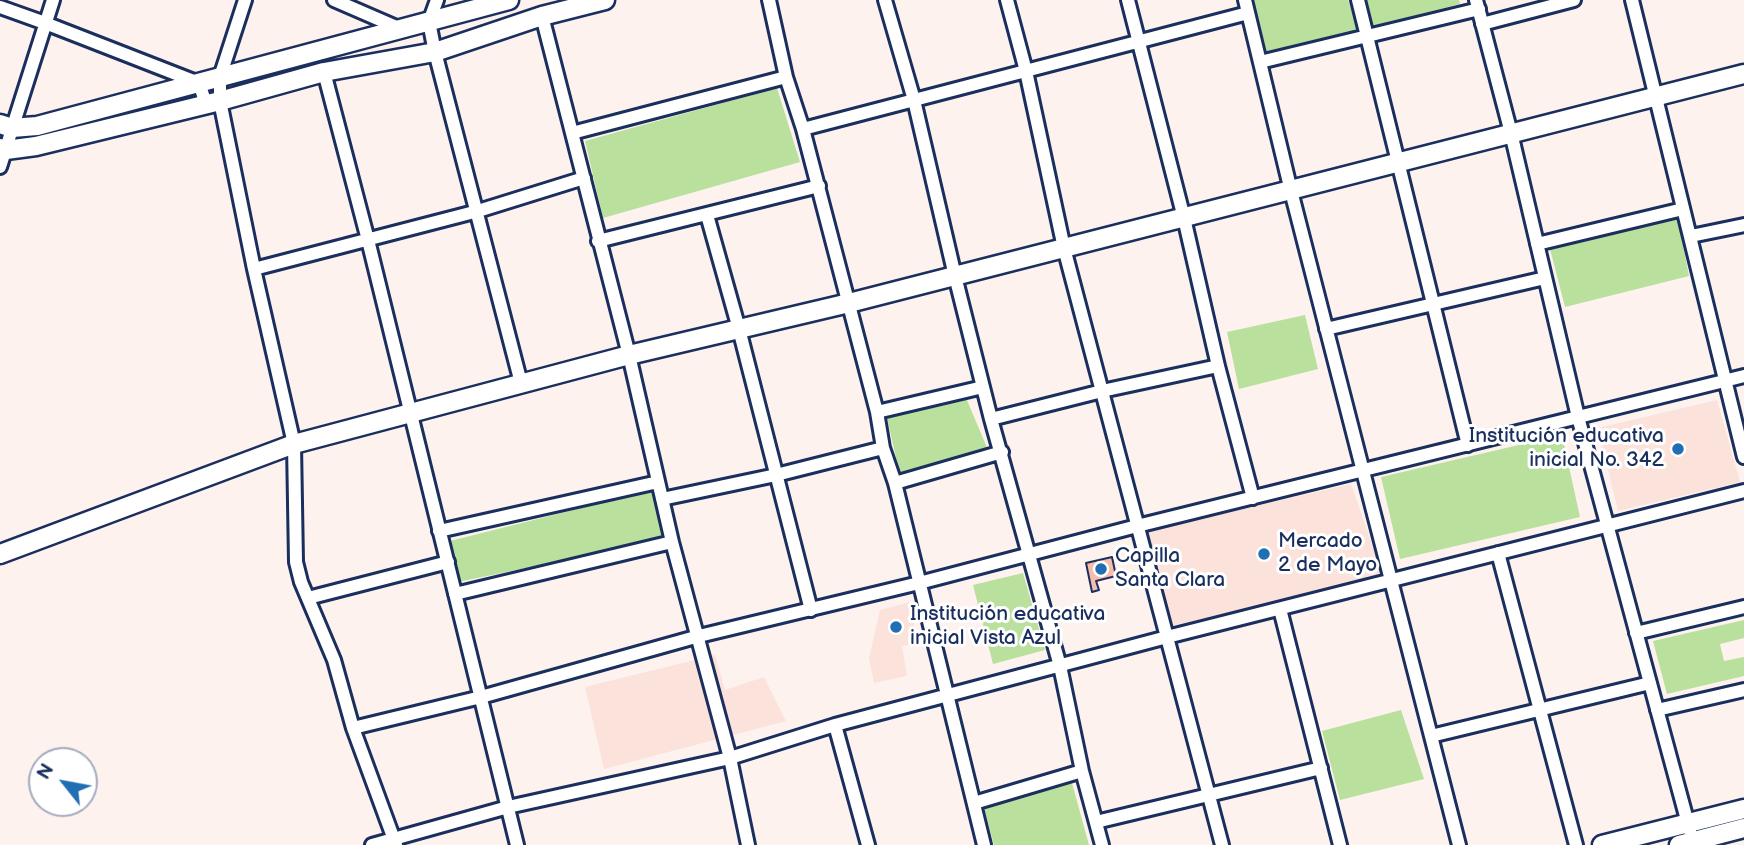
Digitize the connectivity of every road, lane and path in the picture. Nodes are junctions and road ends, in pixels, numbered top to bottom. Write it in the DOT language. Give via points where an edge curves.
graph roads {
  1 [pos="53,0"];
  2 [pos="245,0"];
  3 [pos="334,0"];
  4 [pos="436,0"];
  5 [pos="509,0"];
  6 [pos="605,0"];
  7 [pos="769,0"];
  8 [pos="885,0"];
  9 [pos="1007,0"];
  10 [pos="1128,0"];
  11 [pos="1358,0"];
  12 [pos="1574,0"];
  13 [pos="1632,0"];
  14 [pos="1477,4"];
  15 [pos="1247,6"];
  16 [pos="0,7"];
  17 [pos="542,16"];
  18 [pos="429,22"];
  19 [pos="46,23"];
  20 [pos="1482,24"];
  21 [pos="402,29"];
  22 [pos="1367,36"];
  23 [pos="1138,43"];
  24 [pos="435,52"];
  25 [pos="1260,62"];
  26 [pos="1026,71"];
  27 [pos="324,72"];
  28 [pos="1744,74"];
  29 [pos="220,77"];
  30 [pos="786,77"];
  31 [pos="199,83"];
  32 [pos="1657,96"];
  33 [pos="914,100"];
  34 [pos="213,103"];
  35 [pos="6,126"];
  36 [pos="803,129"];
  37 [pos="1511,133"];
  38 [pos="572,134"];
  39 [pos="3,149"];
  40 [pos="1399,163"];
  41 [pos="0,167"];
  42 [pos="584,178"];
  43 [pos="819,186"];
  44 [pos="1291,191"];
  45 [pos="1683,209"];
  46 [pos="478,211"];
  47 [pos="707,215"];
  48 [pos="1184,218"];
  49 [pos="1744,225"];
  50 [pos="1691,236"];
  51 [pos="368,240"];
  52 [pos="598,241"];
  53 [pos="1537,244"];
  54 [pos="1064,248"];
  55 [pos="254,269"];
  56 [pos="955,276"];
  57 [pos="1545,278"];
  58 [pos="849,303"];
  59 [pos="1434,304"];
  60 [pos="739,329"];
  61 [pos="1326,329"];
  62 [pos="629,355"];
  63 [pos="1218,366"];
  64 [pos="1744,376"];
  65 [pos="1726,380"];
  66 [pos="521,383"];
  67 [pos="983,387"];
  68 [pos="1102,391"];
  69 [pos="410,412"];
  70 [pos="877,412"];
  71 [pos="1578,418"];
  72 [pos="991,419"];
  73 [pos="294,444"];
  74 [pos="1468,445"];
  75 [pos="883,448"];
  76 [pos="1002,452"];
  77 [pos="1744,457"];
  78 [pos="1363,470"];
  79 [pos="776,475"];
  80 [pos="658,482"];
  81 [pos="895,483"];
  82 [pos="1744,491"];
  83 [pos="1253,498"];
  84 [pos="662,499"];
  85 [pos="1138,526"];
  86 [pos="1606,526"];
  87 [pos="439,531"];
  88 [pos="672,542"];
  89 [pos="1498,553"];
  90 [pos="0,554"];
  91 [pos="1030,554"];
  92 [pos="448,562"];
  93 [pos="1392,580"];
  94 [pos="919,583"];
  95 [pos="455,594"];
  96 [pos="308,598"];
  97 [pos="1744,607"];
  98 [pos="1280,609"];
  99 [pos="811,610"];
  100 [pos="1636,633"];
  101 [pos="699,636"];
  102 [pos="1167,637"];
  103 [pos="1060,666"];
  104 [pos="1650,683"];
  105 [pos="1744,690"];
  106 [pos="947,696"];
  107 [pos="481,697"];
  108 [pos="1539,710"];
  109 [pos="1657,710"];
  110 [pos="835,725"];
  111 [pos="353,728"];
  112 [pos="1431,736"];
  113 [pos="730,758"];
  114 [pos="1321,768"];
  115 [pos="1082,771"];
  116 [pos="1209,795"];
  117 [pos="974,803"];
  118 [pos="508,807"];
  119 [pos="1744,809"];
  120 [pos="1096,822"];
  121 [pos="1688,823"];
  122 [pos="1744,828"];
  123 [pos="395,842"];
  124 [pos="1689,844"];
  125 [pos="372,845"];
  126 [pos="517,845"];
  127 [pos="748,845"];
  128 [pos="868,845"];
  129 [pos="984,845"];
  130 [pos="1102,845"];
  131 [pos="1222,845"];
  132 [pos="1340,845"];
  133 [pos="1458,845"];
  134 [pos="1576,845"];
  135 [pos="1602,845"];
  1 -- 19 [label="street"];
  2 -- 29 [label="street"];
  3 -- 21 [label="street"];
  4 -- 18 [label="street"];
  5 -- 18 [label="main road"];
  6 -- 17 [label="main road"];
  7 -- 30 [label="street"];
  8 -- 33 [label="street"];
  9 -- 26 [label="street"];
  10 -- 23 [label="street"];
  11 -- 22 [label="street"];
  12 -- 20 [label="street"];
  13 -- 32 [label="street"];
  14 -- 20 [label="street"];
  14 -- 22 [label="street"];
  15 -- 23 [label="street"];
  15 -- 25 [label="street"];
  16 -- 19 [label="street"];
  17 -- 24 [label="main road"];
  17 -- 38 [label="street"];
  18 -- 21 [label="main road"];
  18 -- 24 [label="street"];
  19 -- 31 [label="street"];
  19 -- 35 [label="street"];
  20 -- 37 [label="street"];
  21 -- 29 [label="main road"];
  22 -- 25 [label="street"];
  22 -- 40 [label="street"];
  23 -- 26 [label="street"];
  23 -- 48 [label="street"];
  24 -- 27 [label="main road"];
  24 -- 46 [label="street"];
  25 -- 44 [label="street"];
  26 -- 33 [label="street"];
  26 -- 54 [label="street"];
  27 -- 34 [label="main road"];
  27 -- 51 [label="street"];
  28 -- 32 [label="main road"];
  29 -- 31 [label="main road"];
  29 -- 34 [label="street"];
  30 -- 36 [label="street"];
  30 -- 38 [label="street"];
  31 -- 34 [label="street"];
  31 -- 35 [label="main road" via="37,125"];
  32 -- 37 [label="main road"];
  32 -- 45 [label="street"];
  33 -- 36 [label="street"];
  33 -- 56 [label="street"];
  34 -- 39 [label="main road" via="36,146"];
  34 -- 55 [label="street"];
  35 -- 39 [label="street"];
  36 -- 43 [label="street"];
  37 -- 40 [label="main road"];
  37 -- 53 [label="street"];
  38 -- 42 [label="street"];
  39 -- 41 [label="street"];
  40 -- 44 [label="main road"];
  40 -- 59 [label="street"];
  42 -- 46 [label="street"];
  42 -- 52 [label="street"];
  43 -- 47 [label="street"];
  43 -- 58 [label="street"];
  44 -- 48 [label="main road"];
  44 -- 61 [label="street"];
  45 -- 50 [label="street"];
  45 -- 53 [label="street"];
  46 -- 51 [label="street"];
  46 -- 66 [label="street"];
  47 -- 52 [label="street"];
  47 -- 60 [label="street"];
  48 -- 54 [label="main road"];
  48 -- 63 [label="street"];
  49 -- 50 [label="street"];
  50 -- 65 [label="street"];
  51 -- 55 [label="street"];
  51 -- 69 [label="street"];
  52 -- 62 [label="street"];
  53 -- 57 [label="street"];
  54 -- 56 [label="main road"];
  54 -- 68 [label="street"];
  55 -- 73 [label="street"];
  56 -- 58 [label="main road"];
  56 -- 67 [label="street"];
  57 -- 59 [label="street"];
  57 -- 71 [label="street"];
  58 -- 60 [label="main road"];
  58 -- 70 [label="street"];
  59 -- 61 [label="street"];
  59 -- 74 [label="street"];
  60 -- 62 [label="main road"];
  60 -- 79 [label="street"];
  61 -- 78 [label="street"];
  62 -- 66 [label="main road"];
  62 -- 80 [label="street"];
  63 -- 68 [label="street"];
  63 -- 83 [label="street"];
  64 -- 65 [label="street"];
  65 -- 71 [label="street"];
  65 -- 77 [label="street"];
  66 -- 69 [label="main road"];
  67 -- 70 [label="street"];
  67 -- 72 [label="street"];
  68 -- 72 [label="street"];
  68 -- 85 [label="street"];
  69 -- 73 [label="main road"];
  69 -- 87 [label="street"];
  70 -- 75 [label="street"];
  71 -- 74 [label="street"];
  71 -- 86 [label="street"];
  72 -- 76 [label="street"];
  73 -- 90 [label="main road"];
  73 -- 96 [label="street" via="296,562"];
  74 -- 78 [label="street"];
  75 -- 79 [label="street"];
  75 -- 81 [label="street"];
  76 -- 81 [label="street"];
  76 -- 91 [label="street"];
  78 -- 83 [label="street"];
  78 -- 93 [label="street"];
  79 -- 84 [label="street"];
  79 -- 99 [label="street"];
  80 -- 84 [label="street"];
  80 -- 87 [label="street"];
  81 -- 94 [label="street"];
  82 -- 86 [label="street"];
  83 -- 85 [label="street"];
  84 -- 88 [label="street"];
  85 -- 91 [label="street"];
  85 -- 102 [label="street"];
  86 -- 89 [label="street"];
  86 -- 100 [label="street"];
  87 -- 92 [label="street"];
  88 -- 95 [label="street"];
  88 -- 101 [label="street"];
  89 -- 93 [label="street"];
  89 -- 108 [label="street"];
  91 -- 94 [label="street"];
  91 -- 103 [label="street"];
  92 -- 95 [label="street"];
  92 -- 96 [label="street"];
  93 -- 98 [label="street"];
  93 -- 112 [label="street"];
  94 -- 99 [label="street"];
  94 -- 106 [label="street"];
  95 -- 107 [label="street"];
  96 -- 111 [label="street" via="334,660"];
  97 -- 100 [label="street"];
  98 -- 102 [label="street"];
  98 -- 114 [label="street"];
  99 -- 101 [label="street"];
  100 -- 104 [label="street"];
  101 -- 107 [label="street"];
  101 -- 113 [label="street"];
  102 -- 103 [label="street"];
  102 -- 116 [label="street"];
  103 -- 106 [label="street"];
  103 -- 115 [label="street"];
  104 -- 108 [label="street"];
  104 -- 109 [label="street"];
  105 -- 109 [label="street"];
  106 -- 110 [label="street"];
  106 -- 117 [label="street"];
  107 -- 111 [label="street"];
  107 -- 118 [label="street"];
  108 -- 112 [label="street"];
  108 -- 134 [label="street"];
  109 -- 121 [label="street"];
  110 -- 113 [label="street"];
  110 -- 128 [label="street"];
  111 -- 123 [label="street"];
  112 -- 133 [label="street"];
  113 -- 118 [label="street"];
  113 -- 127 [label="street"];
  114 -- 116 [label="street"];
  114 -- 132 [label="street"];
  115 -- 117 [label="street"];
  115 -- 120 [label="street"];
  116 -- 120 [label="street"];
  116 -- 131 [label="street"];
  117 -- 129 [label="street"];
  118 -- 123 [label="street"];
  118 -- 126 [label="street"];
  119 -- 121 [label="main road"];
  120 -- 130 [label="street"];
  121 -- 124 [label="street"];
  121 -- 135 [label="main road"];
  122 -- 124 [label="main road"];
  123 -- 125 [label="street"];
}
